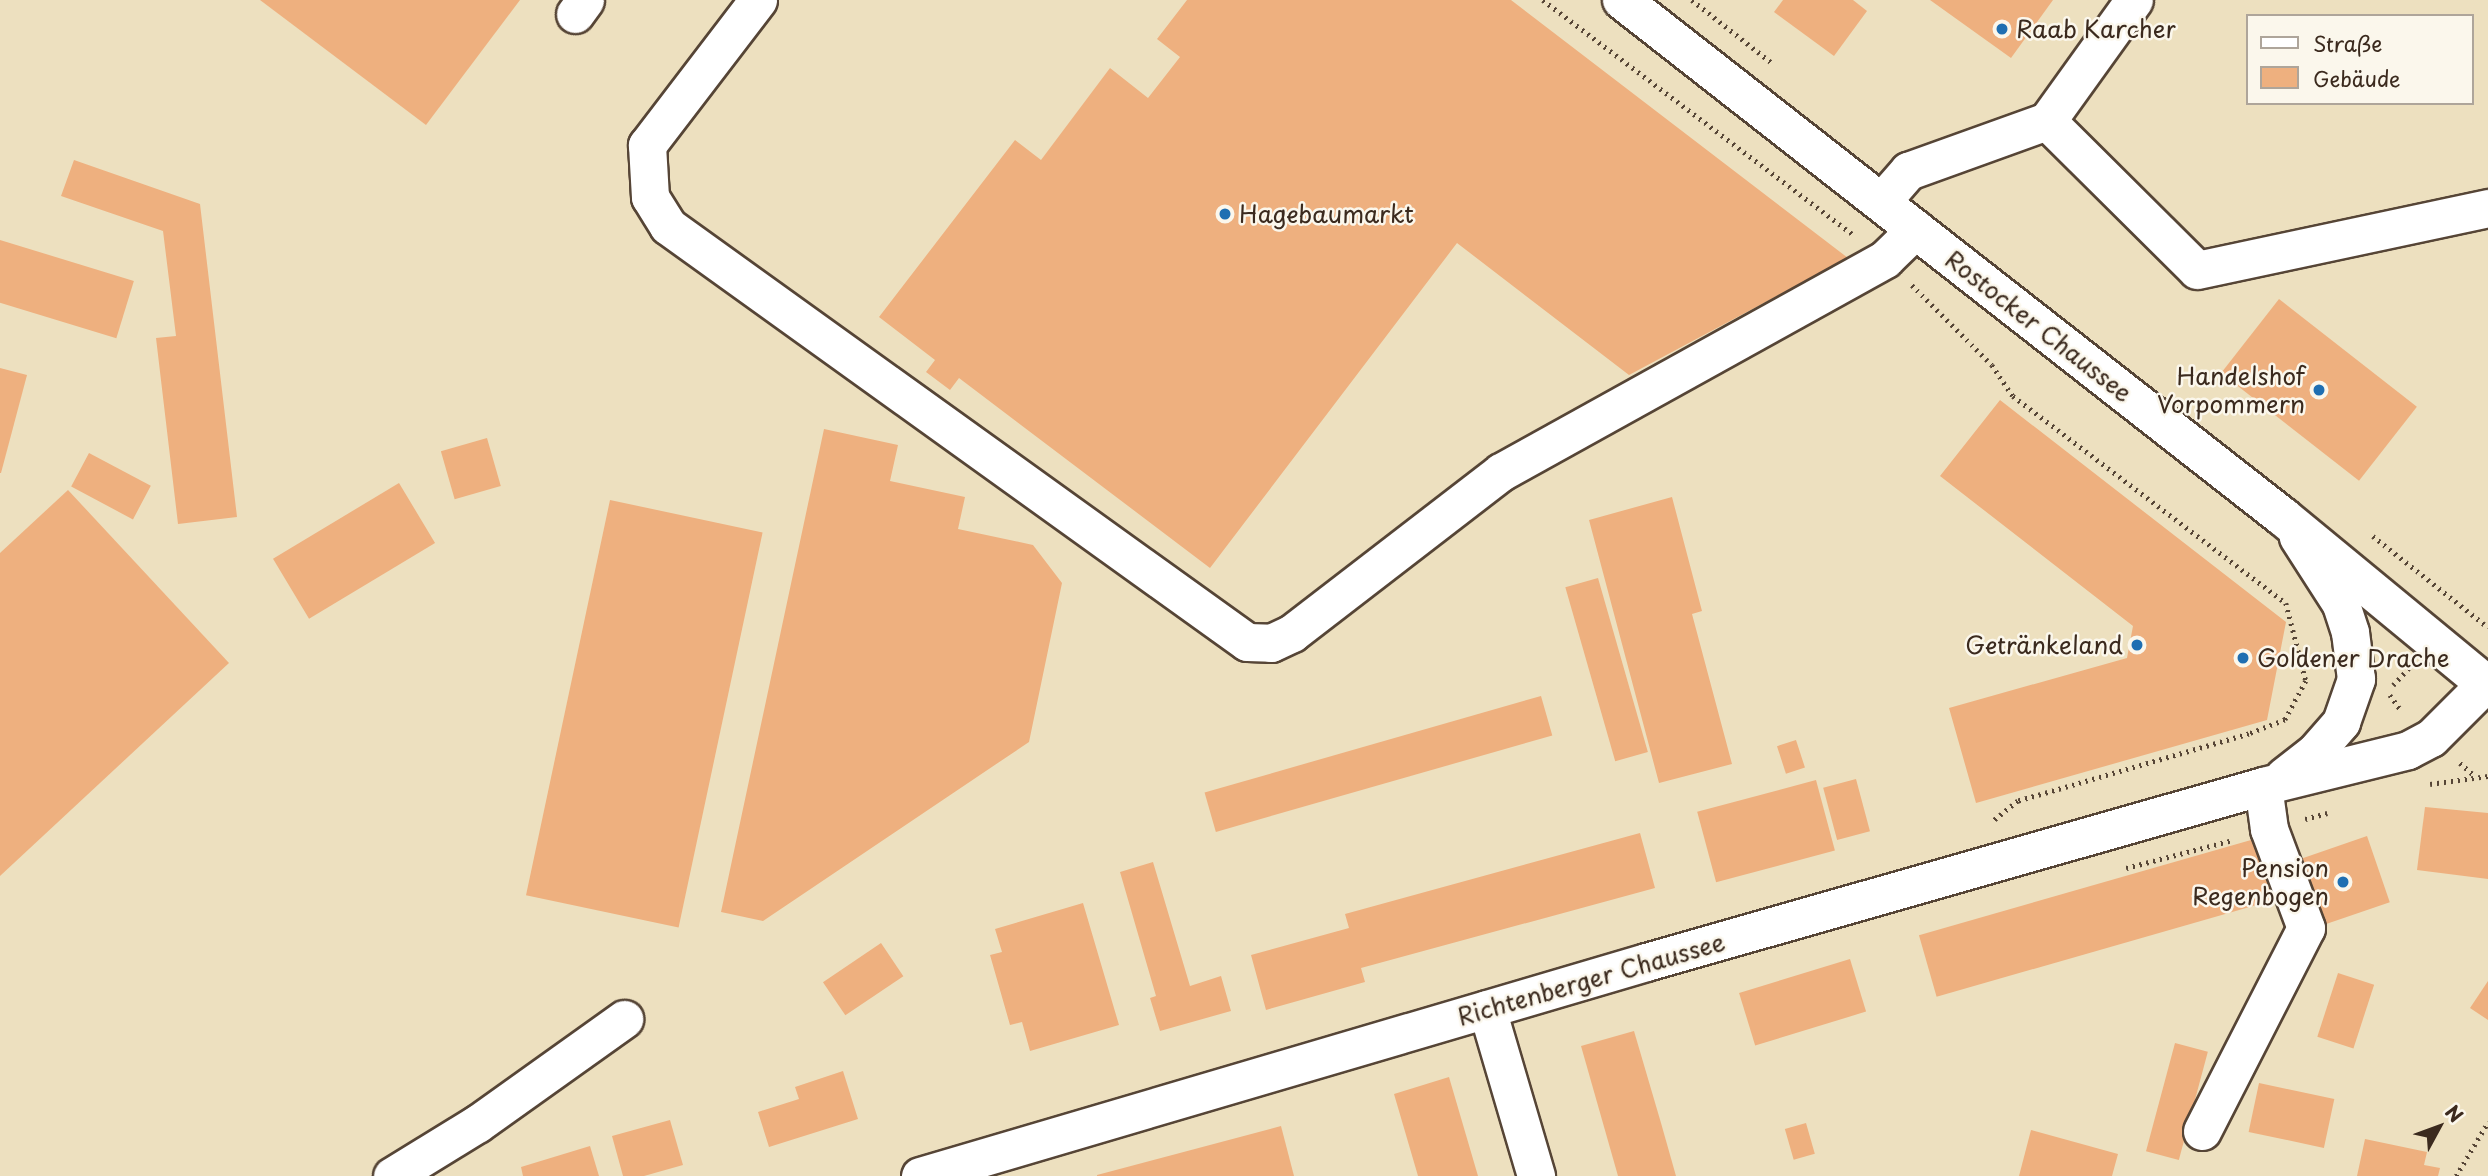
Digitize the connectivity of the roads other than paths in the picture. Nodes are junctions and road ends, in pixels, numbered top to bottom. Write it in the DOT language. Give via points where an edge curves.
graph roads {
  1 [pos="758,0"];
  2 [pos="1622,0"];
  3 [pos="2134,0"];
  4 [pos="2047,121"];
  5 [pos="1882,201"];
  6 [pos="2488,208"];
  7 [pos="1916,229"];
  8 [pos="2283,517"];
  9 [pos="2487,685"];
  10 [pos="2263,786"];
  11 [pos="1487,1009"];
  12 [pos="624,1019"];
  13 [pos="2202,1131"];
  14 [pos="392,1176"];
  15 [pos="920,1176"];
  16 [pos="1536,1176"];
  1 -- 7 [label="street" via="647,145 650,197 668,226 1247,642 1271,643 1292,633 1501,472 1885,259"];
  2 -- 5 [label="main road, Rostocker Chaussee"];
  3 -- 4 [label="street"];
  4 -- 5 [label="street" via="1908,171"];
  4 -- 6 [label="street" via="2197,270"];
  5 -- 7 [label="main road, Rostocker Chaussee"];
  7 -- 8 [label="main road, Rostocker Chaussee"];
  8 -- 9 [label="main road, Rostocker Chaussee"];
  8 -- 10 [label="street, Richtenberger Chaussee" via="2341,604 2356,679 2348,711 2328,738 2298,766"];
  9 -- 10 [label="street, Richtenberger Chaussee" via="2431,738 2408,750"];
  10 -- 11 [label="street, Richtenberger Chaussee"];
  10 -- 13 [label="street" via="2269,829 2306,928"];
  11 -- 15 [label="street, Richtenberger Chaussee"];
  11 -- 16 [label="street"];
  12 -- 14 [label="street" via="477,1124"];
}
